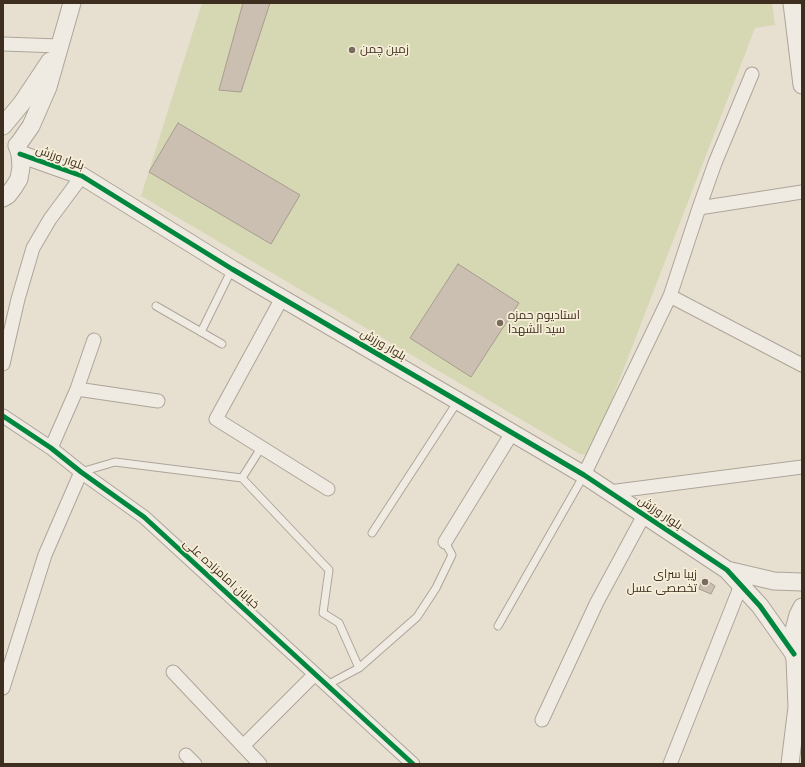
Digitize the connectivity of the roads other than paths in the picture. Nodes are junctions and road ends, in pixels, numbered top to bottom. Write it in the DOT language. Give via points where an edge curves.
graph roads {
  1 [pos="72,3"];
  2 [pos="792,3"];
  3 [pos="3,44"];
  4 [pos="59,46"];
  5 [pos="752,74"];
  6 [pos="802,85"];
  7 [pos="3,128"];
  8 [pos="19,150"];
  9 [pos="82,176"];
  10 [pos="802,192"];
  11 [pos="5,201"];
  12 [pos="699,208"];
  13 [pos="232,269"];
  14 [pos="670,296"];
  15 [pos="282,298"];
  16 [pos="156,306"];
  17 [pos="201,332"];
  18 [pos="94,340"];
  19 [pos="222,344"];
  20 [pos="3,364"];
  21 [pos="802,366"];
  22 [pos="77,389"];
  23 [pos="158,401"];
  24 [pos="458,401"];
  25 [pos="3,416"];
  26 [pos="512,433"];
  27 [pos="51,448"];
  28 [pos="261,448"];
  29 [pos="802,467"];
  30 [pos="81,472"];
  31 [pos="584,475"];
  32 [pos="242,478"];
  33 [pos="328,490"];
  34 [pos="609,492"];
  35 [pos="644,515"];
  36 [pos="372,533"];
  37 [pos="445,542"];
  38 [pos="727,570"];
  39 [pos="802,582"];
  40 [pos="741,585"];
  41 [pos="802,607"];
  42 [pos="498,626"];
  43 [pos="794,657"];
  44 [pos="359,668"];
  45 [pos="173,672"];
  46 [pos="315,674"];
  47 [pos="802,678"];
  48 [pos="327,685"];
  49 [pos="3,688"];
  50 [pos="542,720"];
  51 [pos="243,746"];
  52 [pos="186,755"];
  53 [pos="195,764"];
  54 [pos="260,764"];
  55 [pos="413,764"];
  56 [pos="670,764"];
  57 [pos="790,764"];
  1 -- 4 [label="street"];
  2 -- 6 [label="street"];
  3 -- 4 [label="street"];
  4 -- 7 [label="street"];
  4 -- 8 [label="street" via="45,93"];
  5 -- 12 [label="street"];
  7 -- 8 [label="street"];
  8 -- 9 [label="street, بلوار ورزش"];
  8 -- 11 [label="street" via="21,167 18,179"];
  9 -- 13 [label="street, بلوار ورزش"];
  9 -- 20 [label="street" via="50,219 34,248 18,299"];
  10 -- 12 [label="street"];
  12 -- 14 [label="street"];
  13 -- 15 [label="street, بلوار ورزش"];
  13 -- 17 [label="lane"];
  14 -- 21 [label="street"];
  14 -- 31 [label="street"];
  15 -- 24 [label="street, بلوار ورزش"];
  15 -- 28 [label="street" via="216,419"];
  16 -- 17 [label="lane"];
  17 -- 19 [label="lane"];
  18 -- 22 [label="street"];
  22 -- 23 [label="street"];
  22 -- 27 [label="street"];
  24 -- 26 [label="street, بلوار ورزش"];
  24 -- 36 [label="lane"];
  25 -- 27 [label="street, خیابان امامزاده علی"];
  26 -- 31 [label="street, بلوار ورزش"];
  26 -- 37 [label="street"];
  27 -- 30 [label="street, خیابان امامزاده علی"];
  28 -- 32 [label="lane"];
  28 -- 33 [label="street"];
  29 -- 34 [label="street"];
  30 -- 32 [label="lane" via="115,462"];
  30 -- 46 [label="street, خیابان امامزاده علی" via="144,517"];
  30 -- 49 [label="street" via="45,555"];
  31 -- 34 [label="street, بلوار ورزش"];
  31 -- 42 [label="lane"];
  32 -- 44 [label="lane" via="329,570 323,613 339,623"];
  34 -- 35 [label="street, بلوار ورزش"];
  35 -- 38 [label="street, بلوار ورزش"];
  35 -- 50 [label="street" via="597,602"];
  37 -- 44 [label="lane" via="452,555 436,588 417,617"];
  38 -- 39 [label="street" via="774,581"];
  38 -- 40 [label="street"];
  40 -- 43 [label="street" via="760,606"];
  40 -- 56 [label="street"];
  41 -- 43 [label="street" via="794,630"];
  43 -- 47 [label="street"];
  43 -- 57 [label="street" via="797,707"];
  44 -- 48 [label="lane"];
  45 -- 51 [label="street"];
  46 -- 48 [label="street, خیابان امامزاده علی"];
  46 -- 51 [label="street"];
  48 -- 55 [label="street, خیابان امامزاده علی"];
  51 -- 54 [label="street"];
  52 -- 53 [label="street"];
}
